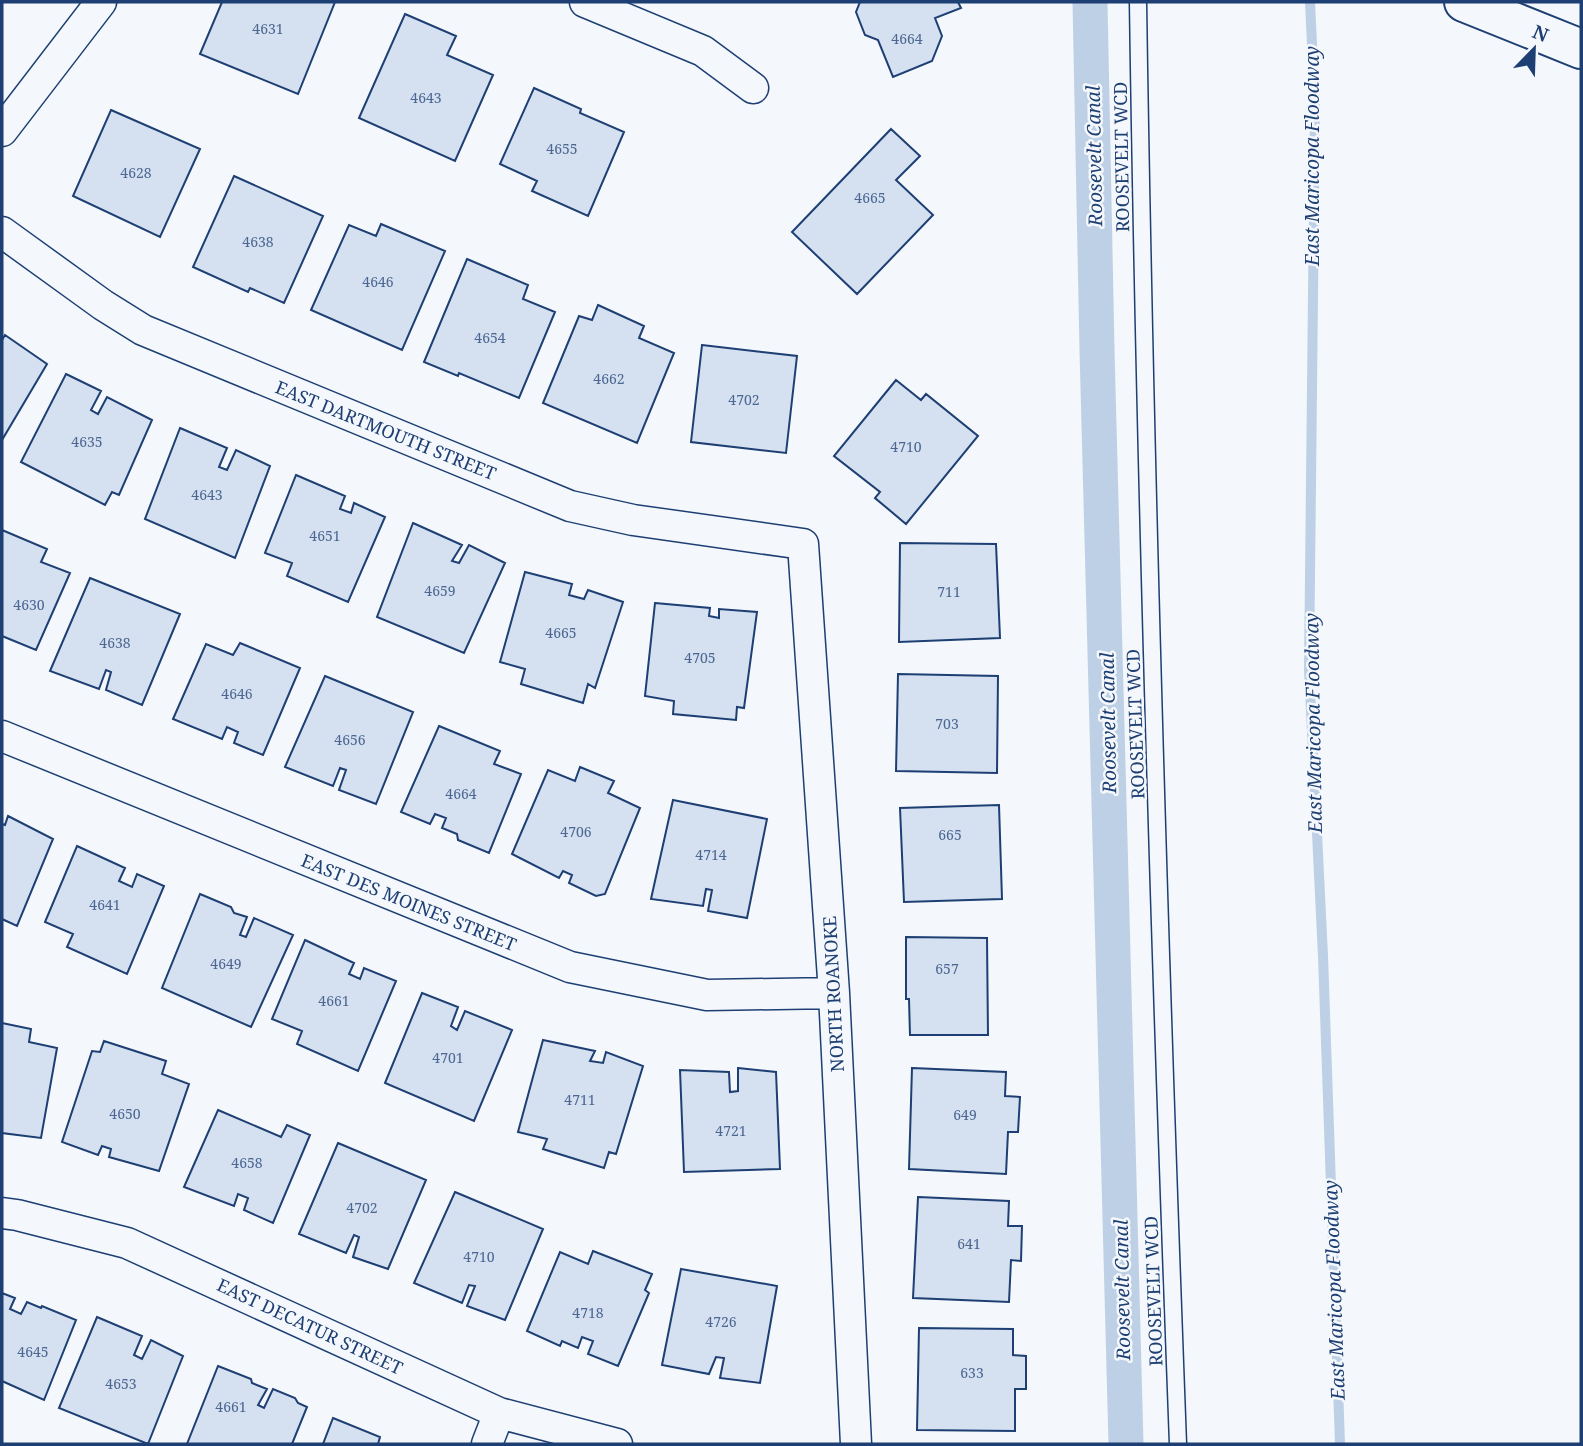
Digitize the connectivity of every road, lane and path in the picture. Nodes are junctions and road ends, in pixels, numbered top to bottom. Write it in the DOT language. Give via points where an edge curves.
graph roads {
  1 [pos="101,2"];
  2 [pos="585,2"];
  3 [pos="1138,2"];
  4 [pos="1464,2"];
  5 [pos="1581,49"];
  6 [pos="753,88"];
  7 [pos="2,131"];
  8 [pos="2,232"];
  9 [pos="803,544"];
  10 [pos="2,736"];
  11 [pos="834,993"];
  12 [pos="2,1213"];
  13 [pos="499,1413"];
  14 [pos="487,1444"];
  15 [pos="617,1444"];
  16 [pos="856,1444"];
  17 [pos="1178,1444"];
  1 -- 7 [label="street"];
  2 -- 6 [label="street" via="703,51"];
  3 -- 17 [label="lane, ROOSEVELT WCD" via="1143,320"];
  4 -- 5 [label="street"];
  8 -- 9 [label="street, EAST DARTMOUTH STREET" via="143,330 570,506 633,520"];
  9 -- 11 [label="street, NORTH ROANOKE"];
  10 -- 11 [label="street, EAST DES MOINES STREET" via="570,967 707,995"];
  11 -- 16 [label="street, NORTH ROANOKE"];
  12 -- 13 [label="street, EAST DECATUR STREET" via="127,1243"];
  13 -- 14 [label="street"];
  13 -- 15 [label="street, EAST DECATUR STREET"];
}
